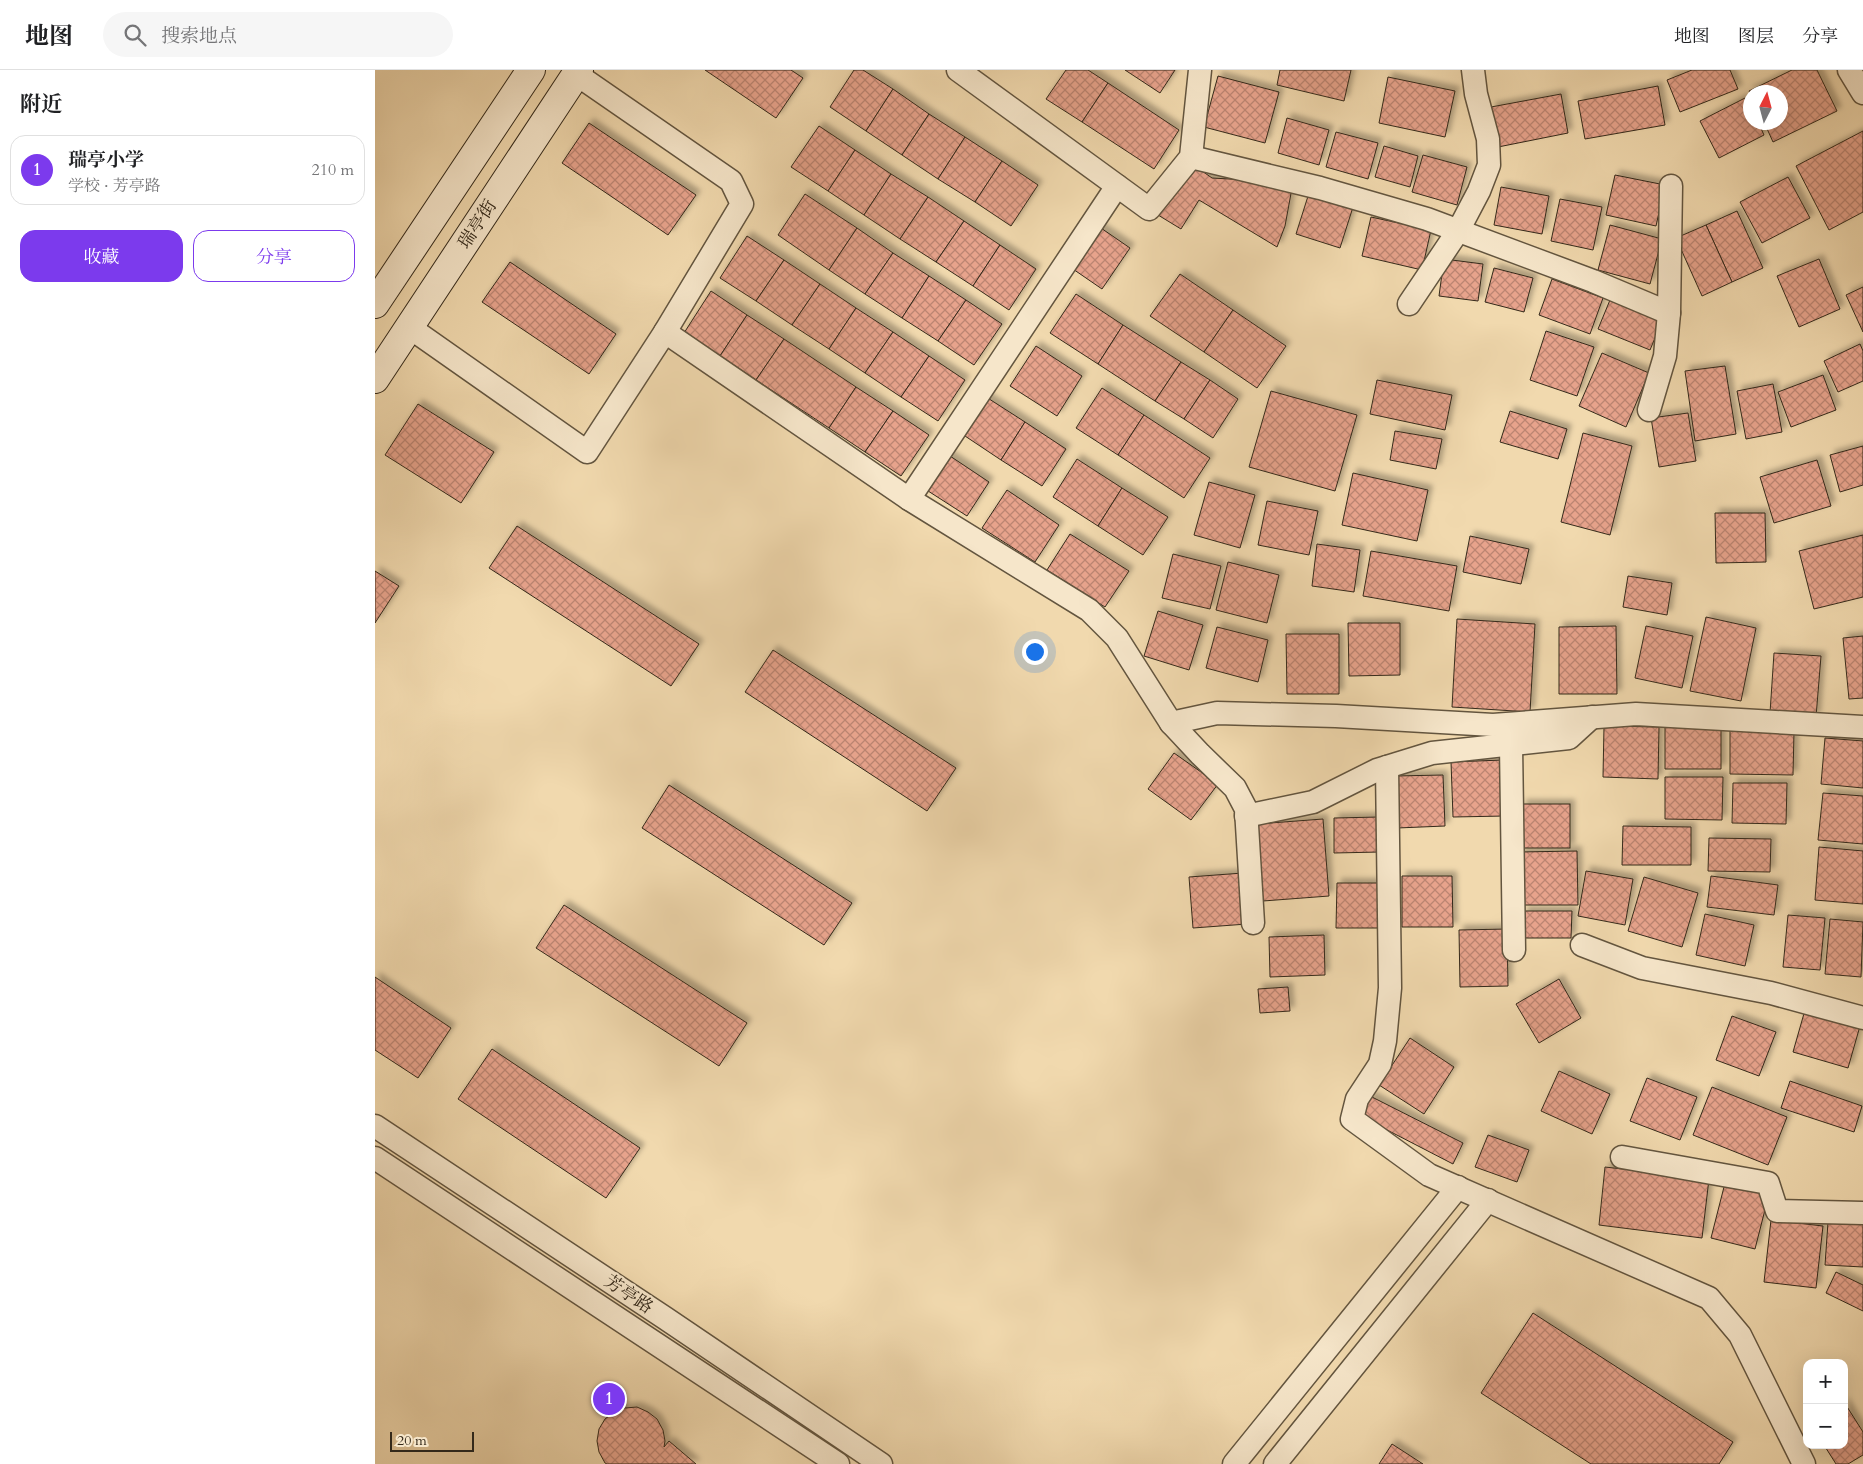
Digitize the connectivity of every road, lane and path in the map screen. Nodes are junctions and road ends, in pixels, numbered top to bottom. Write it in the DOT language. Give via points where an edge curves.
graph roads {
  1 [pos="531,70"];
  2 [pos="958,70"];
  3 [pos="1200,70"];
  4 [pos="1473,70"];
  5 [pos="1849,70"];
  6 [pos="577,72"];
  7 [pos="1863,94"];
  8 [pos="1191,157"];
  9 [pos="1117,186"];
  10 [pos="1671,186"];
  11 [pos="1458,231"];
  12 [pos="375,304"];
  13 [pos="1409,304"];
  14 [pos="1669,313"];
  15 [pos="409,327"];
  16 [pos="665,332"];
  17 [pos="375,378"];
  18 [pos="1649,410"];
  19 [pos="909,499"];
  20 [pos="1593,717"];
  21 [pos="1171,723"];
  22 [pos="1863,727"];
  23 [pos="1511,744"];
  24 [pos="1387,767"];
  25 [pos="1247,816"];
  26 [pos="1253,923"];
  27 [pos="1582,945"];
  28 [pos="1514,950"];
  29 [pos="1863,1018"];
  30 [pos="375,1126"];
  31 [pos="1622,1157"];
  32 [pos="375,1158"];
  33 [pos="1458,1187"];
  34 [pos="1487,1200"];
  35 [pos="1863,1213"];
  36 [pos="838,1464"];
  37 [pos="881,1464"];
  38 [pos="1234,1464"];
  39 [pos="1275,1464"];
  40 [pos="1804,1464"];
  1 -- 12 [label="main road"];
  2 -- 9 [label="street"];
  3 -- 8 [label="street"];
  4 -- 11 [label="street" via="1488,138 1489,164"];
  5 -- 7 [label="street"];
  6 -- 15 [label="main road, 瑞亭街"];
  6 -- 16 [label="street" via="731,181 742,204"];
  8 -- 9 [label="street" via="1149,208"];
  8 -- 11 [label="street" via="1320,188"];
  9 -- 19 [label="street"];
  10 -- 14 [label="street"];
  11 -- 13 [label="street"];
  11 -- 14 [label="street"];
  14 -- 18 [label="street" via="1665,356"];
  15 -- 16 [label="street" via="587,452"];
  15 -- 17 [label="main road, 瑞亭街"];
  16 -- 19 [label="street"];
  19 -- 21 [label="street" via="1089,610 1117,638"];
  20 -- 21 [label="street" via="1493,725 1217,713"];
  20 -- 22 [label="street" via="1636,714"];
  20 -- 23 [label="street" via="1569,738"];
  21 -- 25 [label="street" via="1235,788"];
  23 -- 24 [label="street" via="1432,753"];
  23 -- 28 [label="street"];
  24 -- 25 [label="street" via="1313,802"];
  24 -- 33 [label="street" via="1389,997 1385,1040 1380,1064 1357,1099 1352,1119 1429,1174"];
  25 -- 26 [label="street"];
  27 -- 29 [label="street" via="1642,968 1771,993"];
  30 -- 37 [label="street, 芳亭路"];
  31 -- 35 [label="street" via="1768,1183 1777,1211"];
  32 -- 36 [label="street, 芳亭路"];
  33 -- 34 [label="street"];
  33 -- 38 [label="street"];
  34 -- 39 [label="street"];
  34 -- 40 [label="street" via="1709,1298 1740,1335"];
}
